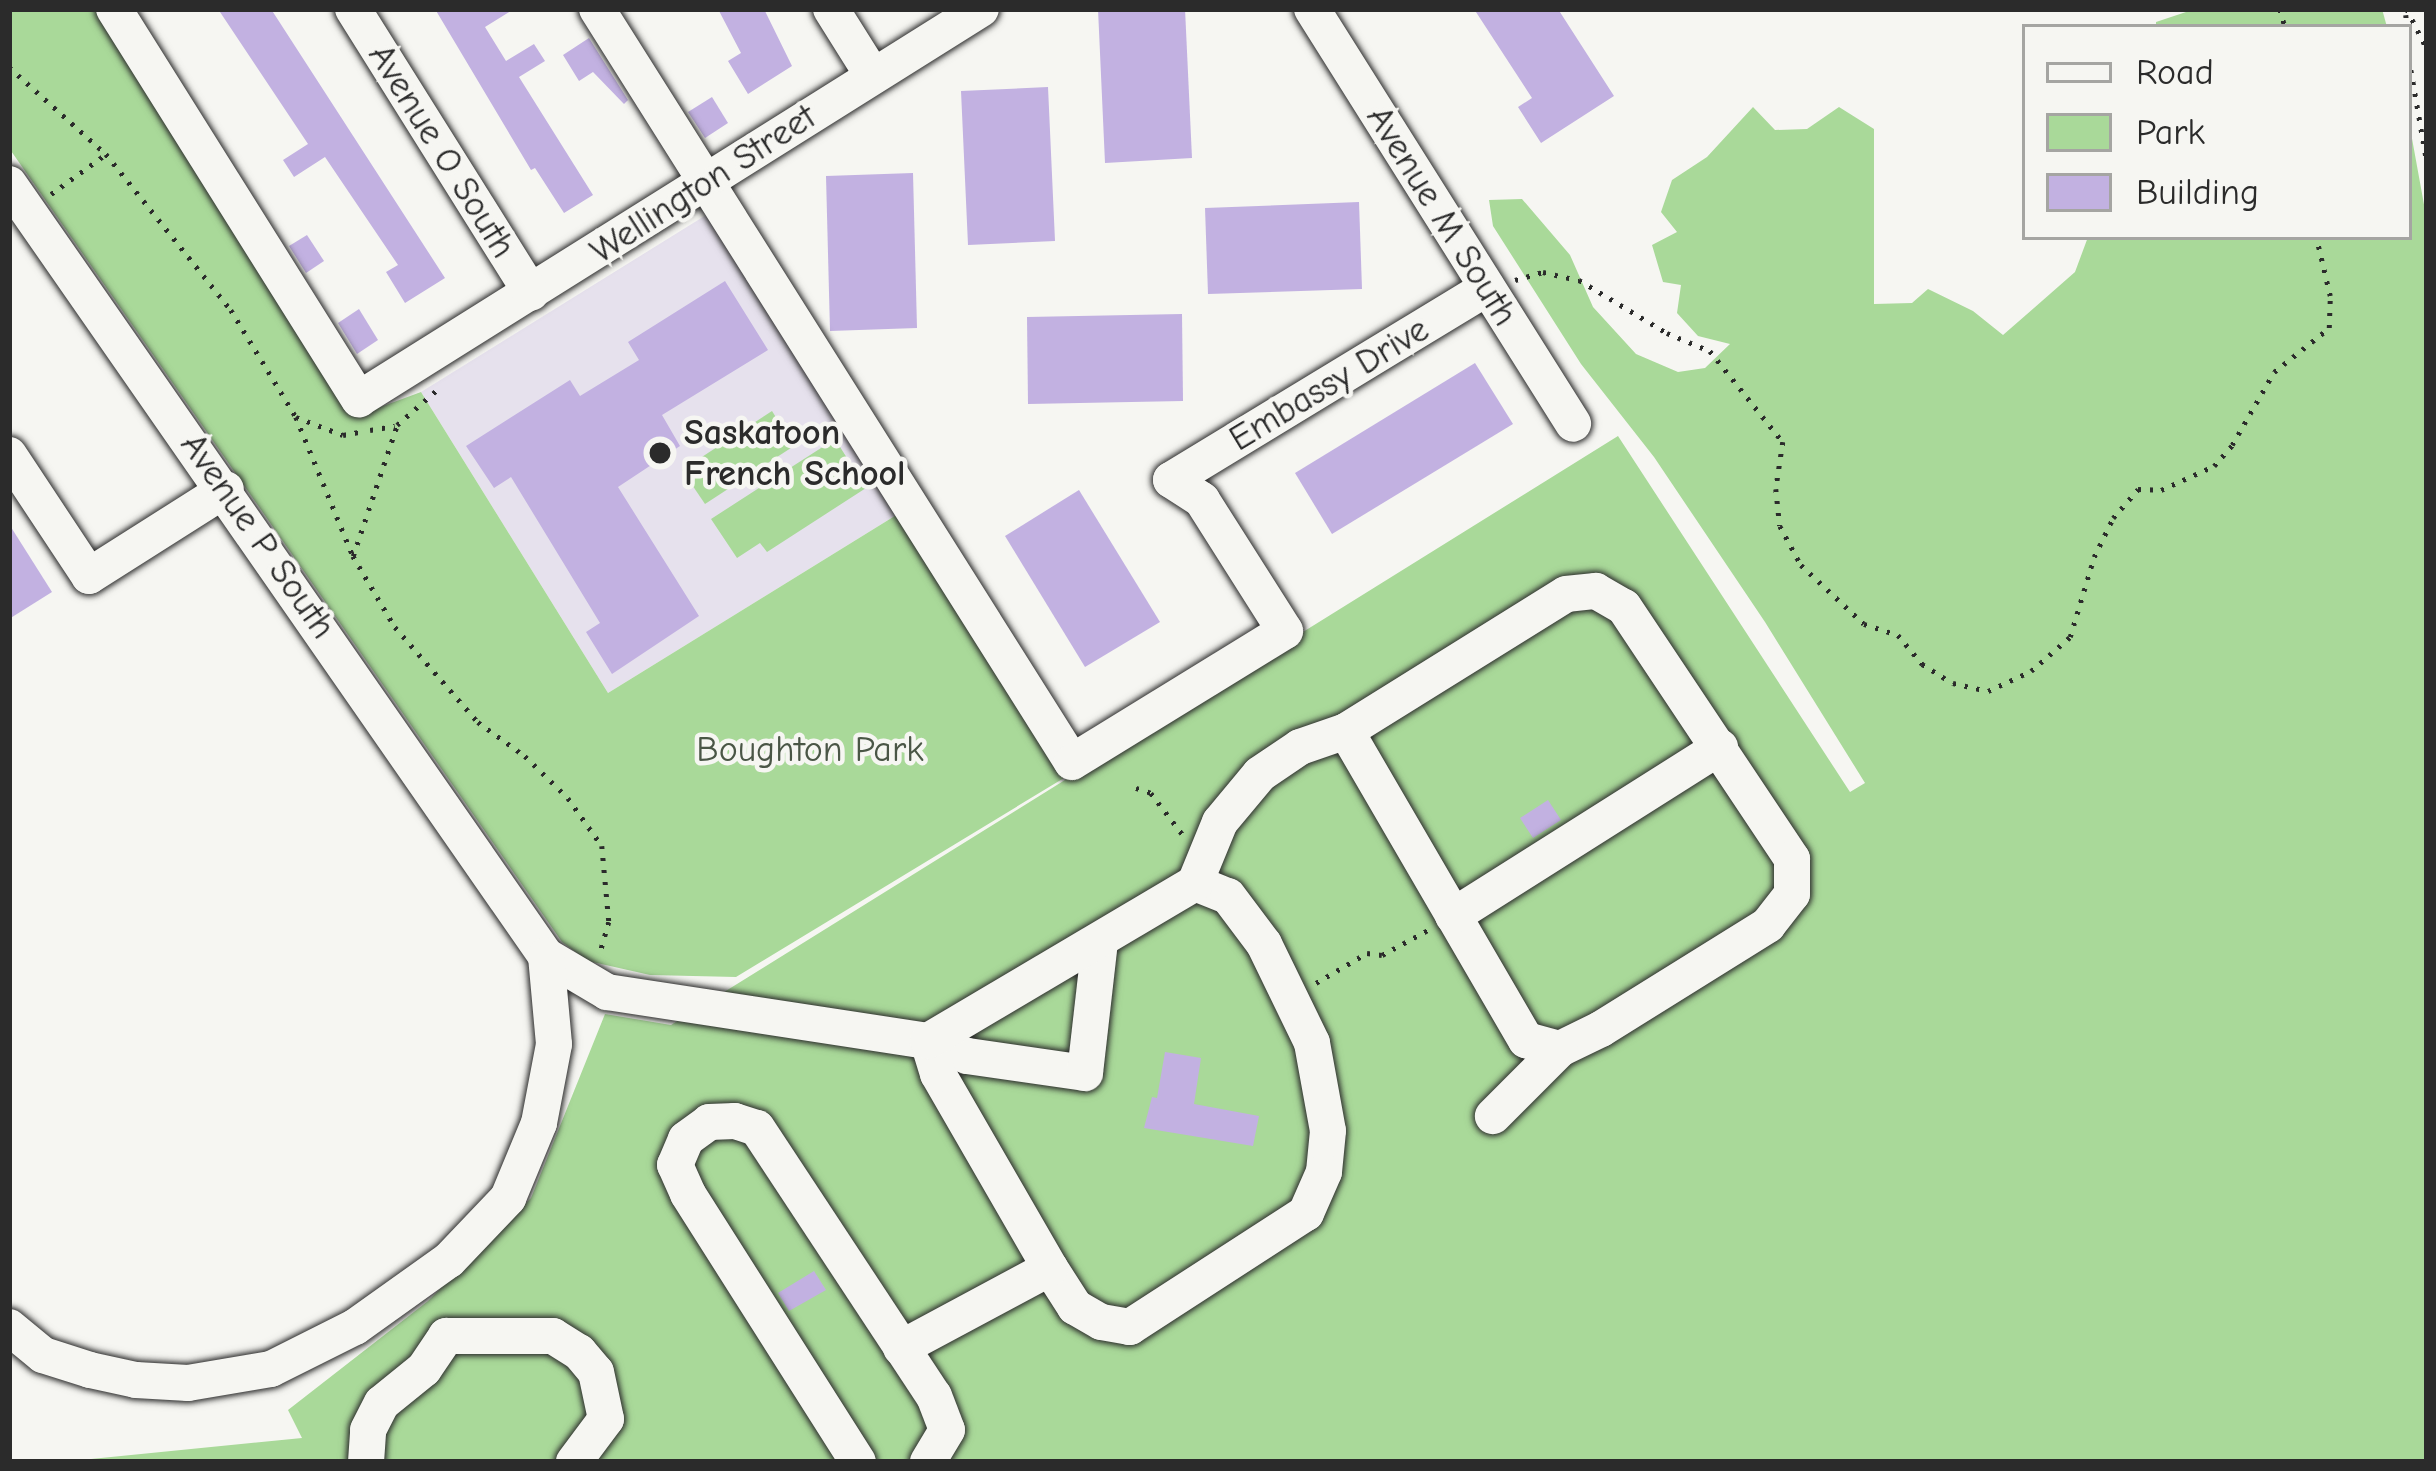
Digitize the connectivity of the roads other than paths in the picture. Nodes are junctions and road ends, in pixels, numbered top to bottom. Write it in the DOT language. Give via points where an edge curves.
graph roads {
  1 [pos="114,9"];
  2 [pos="353,9"];
  3 [pos="597,9"];
  4 [pos="831,9"];
  5 [pos="981,9"];
  6 [pos="1312,9"];
  7 [pos="872,76"];
  8 [pos="707,182"];
  9 [pos="14,192"];
  10 [pos="1479,276"];
  11 [pos="531,293"];
  12 [pos="1573,424"];
  13 [pos="9,455"];
  14 [pos="226,489"];
  15 [pos="1346,731"];
  16 [pos="1720,747"];
  17 [pos="1201,867"];
  18 [pos="1453,916"];
  19 [pos="1100,941"];
  20 [pos="546,956"];
  21 [pos="928,1041"];
  22 [pos="1560,1049"];
  23 [pos="1493,1116"];
  24 [pos="1050,1268"];
  25 [pos="419,1282"];
  26 [pos="9,1327"];
  27 [pos="446,1336"];
  28 [pos="901,1348"];
  29 [pos="366,1462"];
  30 [pos="574,1462"];
  31 [pos="858,1462"];
  32 [pos="928,1462"];
  1 -- 11 [label="street, Wellington Street" via="359,399"];
  2 -- 11 [label="street, Avenue O South"];
  3 -- 8 [label="street"];
  4 -- 7 [label="street"];
  5 -- 7 [label="street, Wellington Street"];
  6 -- 10 [label="street, Avenue M South"];
  7 -- 8 [label="street, Wellington Street"];
  8 -- 10 [label="street, Embassy Drive" via="1072,762 1285,631 1202,500 1171,480"];
  8 -- 11 [label="street, Wellington Street"];
  9 -- 14 [label="street, Avenue P South"];
  10 -- 12 [label="street, Avenue M South"];
  13 -- 14 [label="street" via="89,576"];
  14 -- 20 [label="street, Avenue P South"];
  15 -- 16 [label="street" via="1566,594 1596,591 1624,607"];
  15 -- 17 [label="street" via="1300,747 1260,774 1220,821"];
  15 -- 18 [label="street"];
  16 -- 18 [label="street"];
  16 -- 22 [label="street" via="1792,859 1792,894 1768,925"];
  17 -- 19 [label="street"];
  17 -- 24 [label="street" via="1264,944 1312,1043 1328,1131 1324,1172 1306,1213 1130,1327 1075,1307"];
  18 -- 22 [label="street" via="1526,1040"];
  19 -- 21 [label="street"];
  19 -- 21 [label="street" via="1084,1073 967,1056"];
  20 -- 21 [label="street" via="607,992"];
  20 -- 25 [label="street" via="554,1044 538,1123 508,1198"];
  21 -- 24 [label="street" via="938,1074"];
  22 -- 23 [label="street"];
  24 -- 28 [label="street"];
  25 -- 26 [label="street" via="355,1327 271,1369 188,1383 74,1365 43,1354"];
  25 -- 27 [label="street"];
  27 -- 29 [label="street" via="424,1369 382,1403 368,1430"];
  27 -- 30 [label="street" via="553,1336 579,1352 596,1372 606,1419"];
  28 -- 31 [label="street" via="757,1128 709,1122 686,1139 675,1165 688,1194"];
  28 -- 32 [label="street" via="947,1430"];
}
